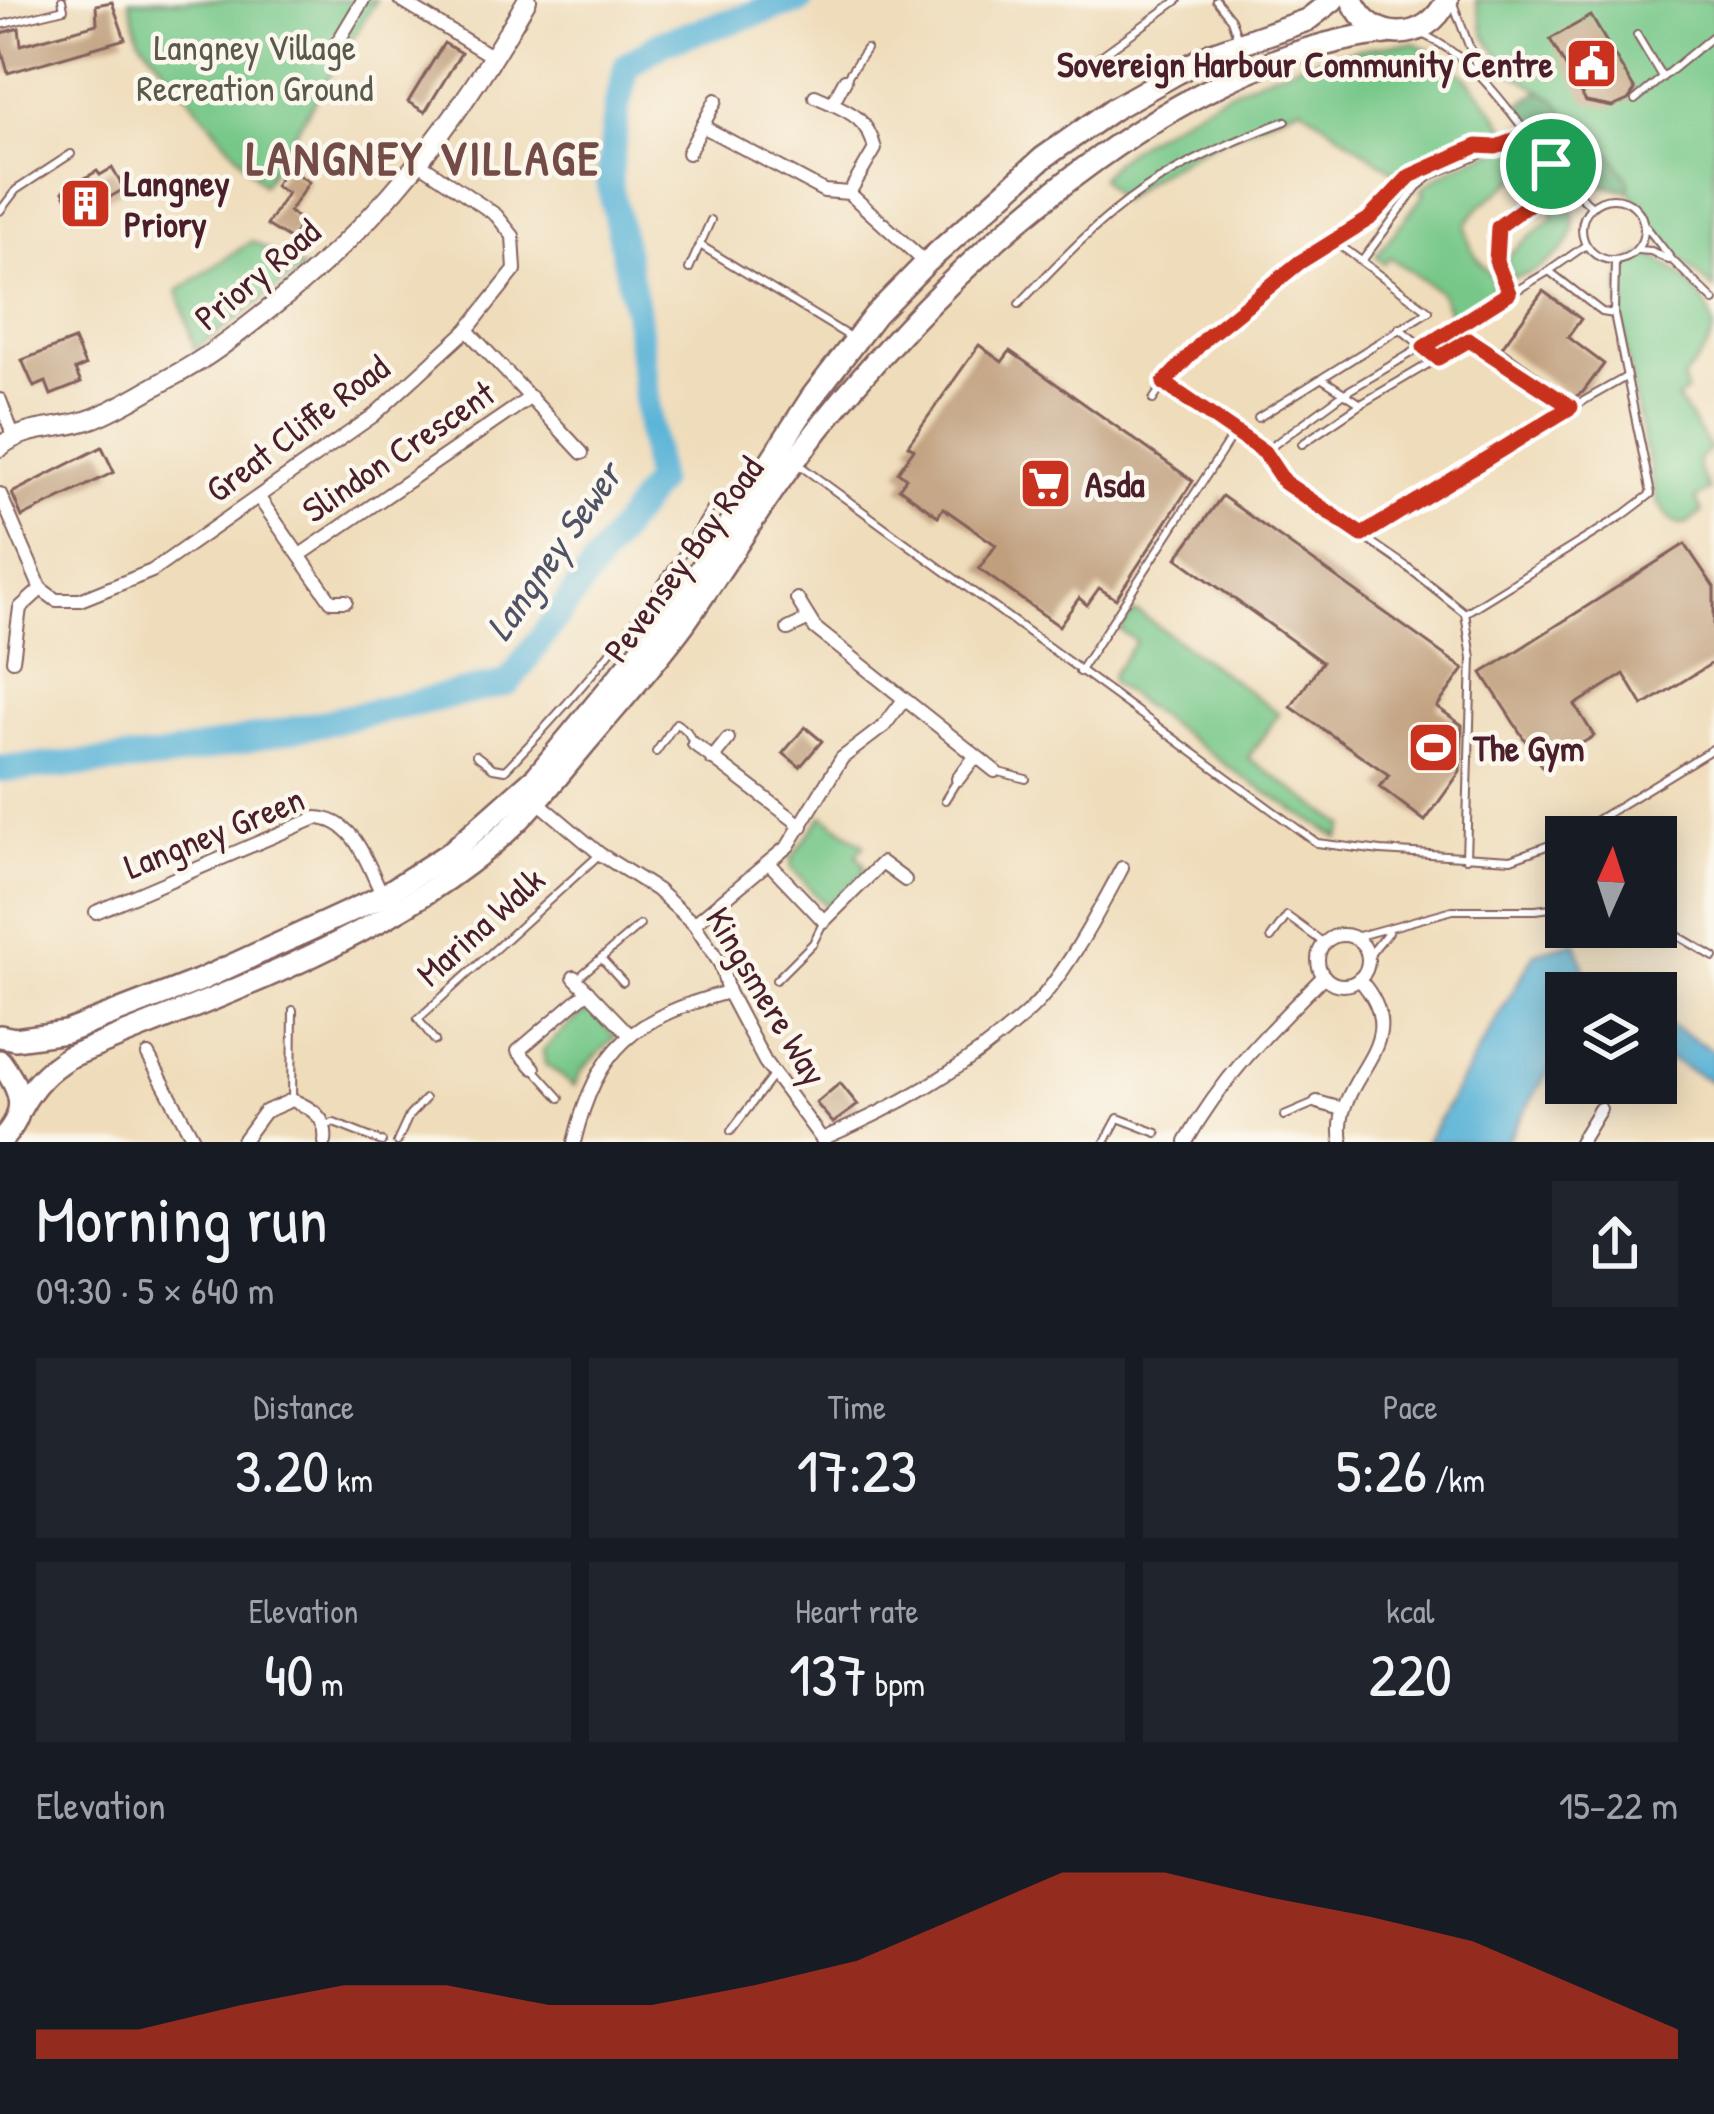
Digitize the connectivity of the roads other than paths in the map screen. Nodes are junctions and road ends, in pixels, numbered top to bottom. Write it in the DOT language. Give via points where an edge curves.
graph roads {
  1 [pos="62,0"];
  2 [pos="363,0"];
  3 [pos="400,0"];
  4 [pos="527,0"];
  5 [pos="1178,0"];
  6 [pos="1216,0"];
  7 [pos="1334,0"];
  8 [pos="1352,0"];
  9 [pos="1449,0"];
  10 [pos="0,25"];
  11 [pos="1417,31"];
  12 [pos="1386,33"];
  13 [pos="1637,34"];
  14 [pos="1714,35"];
  15 [pos="1239,43"];
  16 [pos="866,49"];
  17 [pos="333,50"];
  18 [pos="494,58"];
  19 [pos="1098,58"];
  20 [pos="1480,74"];
  21 [pos="1662,77"];
  22 [pos="844,80"];
  23 [pos="815,96"];
  24 [pos="716,100"];
  25 [pos="1635,100"];
  26 [pos="832,104"];
  27 [pos="1286,121"];
  28 [pos="703,126"];
  29 [pos="1528,135"];
  30 [pos="1496,147"];
  31 [pos="688,152"];
  32 [pos="71,154"];
  33 [pos="421,164"];
  34 [pos="1551,164"];
  35 [pos="849,193"];
  36 [pos="1592,206"];
  37 [pos="0,211"];
  38 [pos="711,220"];
  39 [pos="1643,222"];
  40 [pos="1334,241"];
  41 [pos="700,245"];
  42 [pos="1586,245"];
  43 [pos="1636,250"];
  44 [pos="1615,260"];
  45 [pos="1362,261"];
  46 [pos="926,262"];
  47 [pos="1672,262"];
  48 [pos="689,268"];
  49 [pos="1550,271"];
  50 [pos="1509,293"];
  51 [pos="1714,301"];
  52 [pos="1019,304"];
  53 [pos="1614,314"];
  54 [pos="1399,328"];
  55 [pos="467,329"];
  56 [pos="854,340"];
  57 [pos="1424,347"];
  58 [pos="1438,358"];
  59 [pos="1626,377"];
  60 [pos="1322,379"];
  61 [pos="1164,383"];
  62 [pos="1343,394"];
  63 [pos="531,397"];
  64 [pos="0,400"];
  65 [pos="1153,400"];
  66 [pos="1360,404"];
  67 [pos="1571,407"];
  68 [pos="1258,418"];
  69 [pos="1234,433"];
  70 [pos="6,441"];
  71 [pos="1302,444"];
  72 [pos="1264,452"];
  73 [pos="582,453"];
  74 [pos="794,461"];
  75 [pos="0,494"];
  76 [pos="718,497"];
  77 [pos="259,498"];
  78 [pos="699,530"];
  79 [pos="1362,535"];
  80 [pos="720,541"];
  81 [pos="299,555"];
  82 [pos="41,589"];
  83 [pos="797,599"];
  84 [pos="346,601"];
  85 [pos="1465,613"];
  86 [pos="809,619"];
  87 [pos="788,629"];
  88 [pos="13,660"];
  89 [pos="1079,672"];
  90 [pos="903,700"];
  91 [pos="728,739"];
  92 [pos="694,744"];
  93 [pos="1714,748"];
  94 [pos="656,752"];
  95 [pos="476,755"];
  96 [pos="975,757"];
  97 [pos="712,759"];
  98 [pos="995,771"];
  99 [pos="958,779"];
  100 [pos="1026,779"];
  101 [pos="945,800"];
  102 [pos="537,801"];
  103 [pos="1604,816"];
  104 [pos="802,826"];
  105 [pos="1545,846"];
  106 [pos="600,854"];
  107 [pos="1466,858"];
  108 [pos="769,863"];
  109 [pos="1122,868"];
  110 [pos="904,880"];
  111 [pos="383,896"];
  112 [pos="1545,907"];
  113 [pos="96,912"];
  114 [pos="824,921"];
  115 [pos="694,923"];
  116 [pos="640,925"];
  117 [pos="1390,929"];
  118 [pos="1677,935"];
  119 [pos="1270,938"];
  120 [pos="1355,938"];
  121 [pos="1324,943"];
  122 [pos="1369,956"];
  123 [pos="1714,957"];
  124 [pos="602,958"];
  125 [pos="1324,976"];
  126 [pos="575,978"];
  127 [pos="1360,979"];
  128 [pos="776,980"];
  129 [pos="623,982"];
  130 [pos="588,991"];
  131 [pos="728,992"];
  132 [pos="293,1010"];
  133 [pos="630,1035"];
  134 [pos="0,1036"];
  135 [pos="435,1041"];
  136 [pos="148,1055"];
  137 [pos="175,1059"];
  138 [pos="0,1060"];
  139 [pos="157,1068"];
  140 [pos="534,1068"];
  141 [pos="774,1074"];
  142 [pos="560,1097"];
  143 [pos="425,1099"];
  144 [pos="292,1100"];
  145 [pos="1316,1102"];
  146 [pos="1342,1109"];
  147 [pos="1600,1109"];
  148 [pos="1284,1116"];
  149 [pos="325,1125"];
  150 [pos="12,1130"];
  151 [pos="731,1130"];
  152 [pos="1157,1133"];
  153 [pos="823,1140"];
  154 [pos="195,1142"];
  155 [pos="242,1142"];
  156 [pos="326,1142"];
  157 [pos="382,1142"];
  158 [pos="397,1142"];
  159 [pos="574,1142"];
  160 [pos="1106,1142"];
  161 [pos="1186,1142"];
  162 [pos="1342,1142"];
  163 [pos="1580,1142"];
  1 -- 10 [label="lane" via="64,9"];
  2 -- 17 [label="street"];
  3 -- 18 [label="street"];
  4 -- 18 [label="street, Priory Road"];
  5 -- 19 [label="lane"];
  6 -- 15 [label="lane"];
  7 -- 15 [label="main road, Pevensey Bay Road" via="1307,20"];
  8 -- 12 [label="main road" via="1367,23"];
  9 -- 11 [label="main road"];
  9 -- 20 [label="lane"];
  11 -- 12 [label="main road, Pevensey Bay Road"];
  11 -- 20 [label="lane"];
  12 -- 74 [label="main road, Pevensey Bay Road" via="1331,42 1247,72 1111,151 946,287"];
  13 -- 21 [label="lane"];
  14 -- 21 [label="lane"];
  15 -- 46 [label="main road, Pevensey Bay Road" via="1173,74 1048,154"];
  16 -- 22 [label="lane"];
  18 -- 33 [label="street, Priory Road"];
  20 -- 29 [label="lane"];
  21 -- 25 [label="lane"];
  22 -- 26 [label="street"];
  23 -- 26 [label="street"];
  24 -- 28 [label="street"];
  26 -- 35 [label="street" via="870,128 875,149"];
  27 -- 52 [label="lane" via="1142,191"];
  28 -- 31 [label="street"];
  28 -- 35 [label="street" via="824,191"];
  29 -- 30 [label="lane"];
  29 -- 34 [label="lane"];
  30 -- 40 [label="lane" via="1477,146 1410,176 1369,219"];
  30 -- 45 [label="lane" via="1432,175"];
  32 -- 37 [label="lane" via="16,190"];
  33 -- 55 [label="street, Great Cliffe Road" via="496,215 513,236 514,270"];
  33 -- 70 [label="street, Priory Road" via="311,276 206,359 92,419"];
  34 -- 36 [label="lane"];
  34 -- 50 [label="lane" via="1539,174 1532,202 1498,227 1496,261"];
  35 -- 46 [label="street"];
  36 -- 39 [label="lane" via="1618,198"];
  36 -- 42 [label="lane" via="1582,227"];
  38 -- 41 [label="lane"];
  39 -- 43 [label="lane"];
  39 -- 47 [label="lane"];
  40 -- 45 [label="lane"];
  40 -- 61 [label="lane" via="1220,325"];
  41 -- 48 [label="lane"];
  41 -- 56 [label="lane"];
  42 -- 44 [label="lane"];
  42 -- 49 [label="lane"];
  43 -- 44 [label="lane"];
  43 -- 47 [label="lane"];
  44 -- 53 [label="lane"];
  45 -- 54 [label="lane" via="1429,311"];
  46 -- 56 [label="main road, Pevensey Bay Road"];
  47 -- 51 [label="lane"];
  49 -- 50 [label="lane"];
  49 -- 53 [label="lane"];
  50 -- 57 [label="lane"];
  53 -- 59 [label="lane"];
  54 -- 57 [label="lane"];
  54 -- 60 [label="lane"];
  55 -- 63 [label="street, Slindon Crescent"];
  55 -- 77 [label="street, Great Cliffe Road" via="373,416"];
  56 -- 80 [label="main road, Pevensey Bay Road"];
  57 -- 58 [label="lane"];
  57 -- 62 [label="lane"];
  58 -- 66 [label="lane"];
  58 -- 67 [label="lane" via="1469,340"];
  59 -- 67 [label="lane"];
  59 -- 85 [label="lane" via="1651,494"];
  60 -- 62 [label="lane"];
  60 -- 68 [label="lane"];
  61 -- 65 [label="lane"];
  61 -- 69 [label="lane"];
  62 -- 66 [label="lane"];
  62 -- 72 [label="lane"];
  63 -- 73 [label="street, Slindon Crescent"];
  63 -- 81 [label="street, Slindon Crescent"];
  64 -- 70 [label="street"];
  66 -- 71 [label="lane"];
  67 -- 79 [label="lane"];
  69 -- 72 [label="lane"];
  69 -- 89 [label="lane"];
  72 -- 79 [label="lane" via="1284,482"];
  74 -- 89 [label="lane"];
  74 -- 102 [label="main road, Pevensey Bay Road" via="683,624"];
  75 -- 82 [label="street"];
  76 -- 78 [label="lane"];
  77 -- 81 [label="street, Slindon Crescent"];
  77 -- 82 [label="street, Great Cliffe Road" via="152,571 80,600"];
  78 -- 80 [label="lane"];
  78 -- 95 [label="lane" via="639,618 505,770"];
  79 -- 85 [label="lane"];
  80 -- 111 [label="main road, Pevensey Bay Road" via="537,776 451,852"];
  81 -- 84 [label="street, Slindon Crescent" via="331,601"];
  82 -- 88 [label="street" via="20,608"];
  83 -- 86 [label="street"];
  85 -- 107 [label="lane" via="1472,658"];
  86 -- 87 [label="street"];
  86 -- 90 [label="street"];
  89 -- 107 [label="lane" via="1317,843"];
  90 -- 96 [label="street"];
  90 -- 104 [label="street" via="842,758"];
  91 -- 97 [label="street"];
  92 -- 94 [label="lane" via="676,723"];
  92 -- 97 [label="street"];
  93 -- 103 [label="lane"];
  96 -- 98 [label="street"];
  96 -- 99 [label="street"];
  97 -- 104 [label="street"];
  98 -- 100 [label="lane"];
  99 -- 101 [label="lane"];
  102 -- 106 [label="street, Kingsmere Way"];
  102 -- 150 [label="main road, Pevensey Bay Road" via="461,869 391,914 47,1070"];
  104 -- 108 [label="street"];
  105 -- 107 [label="lane" via="1511,859"];
  106 -- 115 [label="street, Kingsmere Way"];
  106 -- 135 [label="lane, Marina Walk" via="418,1019"];
  108 -- 114 [label="street"];
  108 -- 115 [label="street"];
  109 -- 153 [label="street" via="1028,1013 958,1070"];
  110 -- 114 [label="street" via="882,863"];
  111 -- 113 [label="street, Langney Green" via="347,827 316,818"];
  111 -- 134 [label="main road, Pevensey Bay Road" via="66,1032"];
  112 -- 117 [label="lane" via="1453,910"];
  114 -- 128 [label="lane"];
  115 -- 131 [label="street, Kingsmere Way"];
  116 -- 124 [label="lane"];
  117 -- 120 [label="lane"];
  117 -- 122 [label="lane"];
  118 -- 123 [label="lane"];
  119 -- 121 [label="lane" via="1287,916"];
  120 -- 121 [label="street"];
  120 -- 122 [label="street"];
  121 -- 125 [label="street"];
  122 -- 127 [label="street"];
  124 -- 126 [label="lane"];
  124 -- 129 [label="lane"];
  125 -- 127 [label="street" via="1345,985"];
  125 -- 161 [label="street" via="1255,1045"];
  126 -- 130 [label="street"];
  127 -- 146 [label="street" via="1381,1024"];
  130 -- 133 [label="street"];
  130 -- 140 [label="street" via="518,1051"];
  131 -- 133 [label="street" via="657,1015"];
  131 -- 141 [label="street, Kingsmere Way"];
  132 -- 144 [label="lane"];
  133 -- 159 [label="street" via="588,1090"];
  136 -- 139 [label="street"];
  137 -- 139 [label="street"];
  138 -- 150 [label="main road" via="19,1093"];
  139 -- 154 [label="street"];
  140 -- 142 [label="lane"];
  141 -- 151 [label="lane"];
  141 -- 153 [label="street, Kingsmere Way"];
  143 -- 158 [label="lane"];
  144 -- 149 [label="street"];
  144 -- 155 [label="street" via="264,1112"];
  145 -- 146 [label="street"];
  145 -- 148 [label="lane"];
  146 -- 162 [label="street"];
  147 -- 163 [label="street"];
  149 -- 156 [label="street"];
  149 -- 157 [label="lane"];
  152 -- 160 [label="lane" via="1118,1118"];
}
